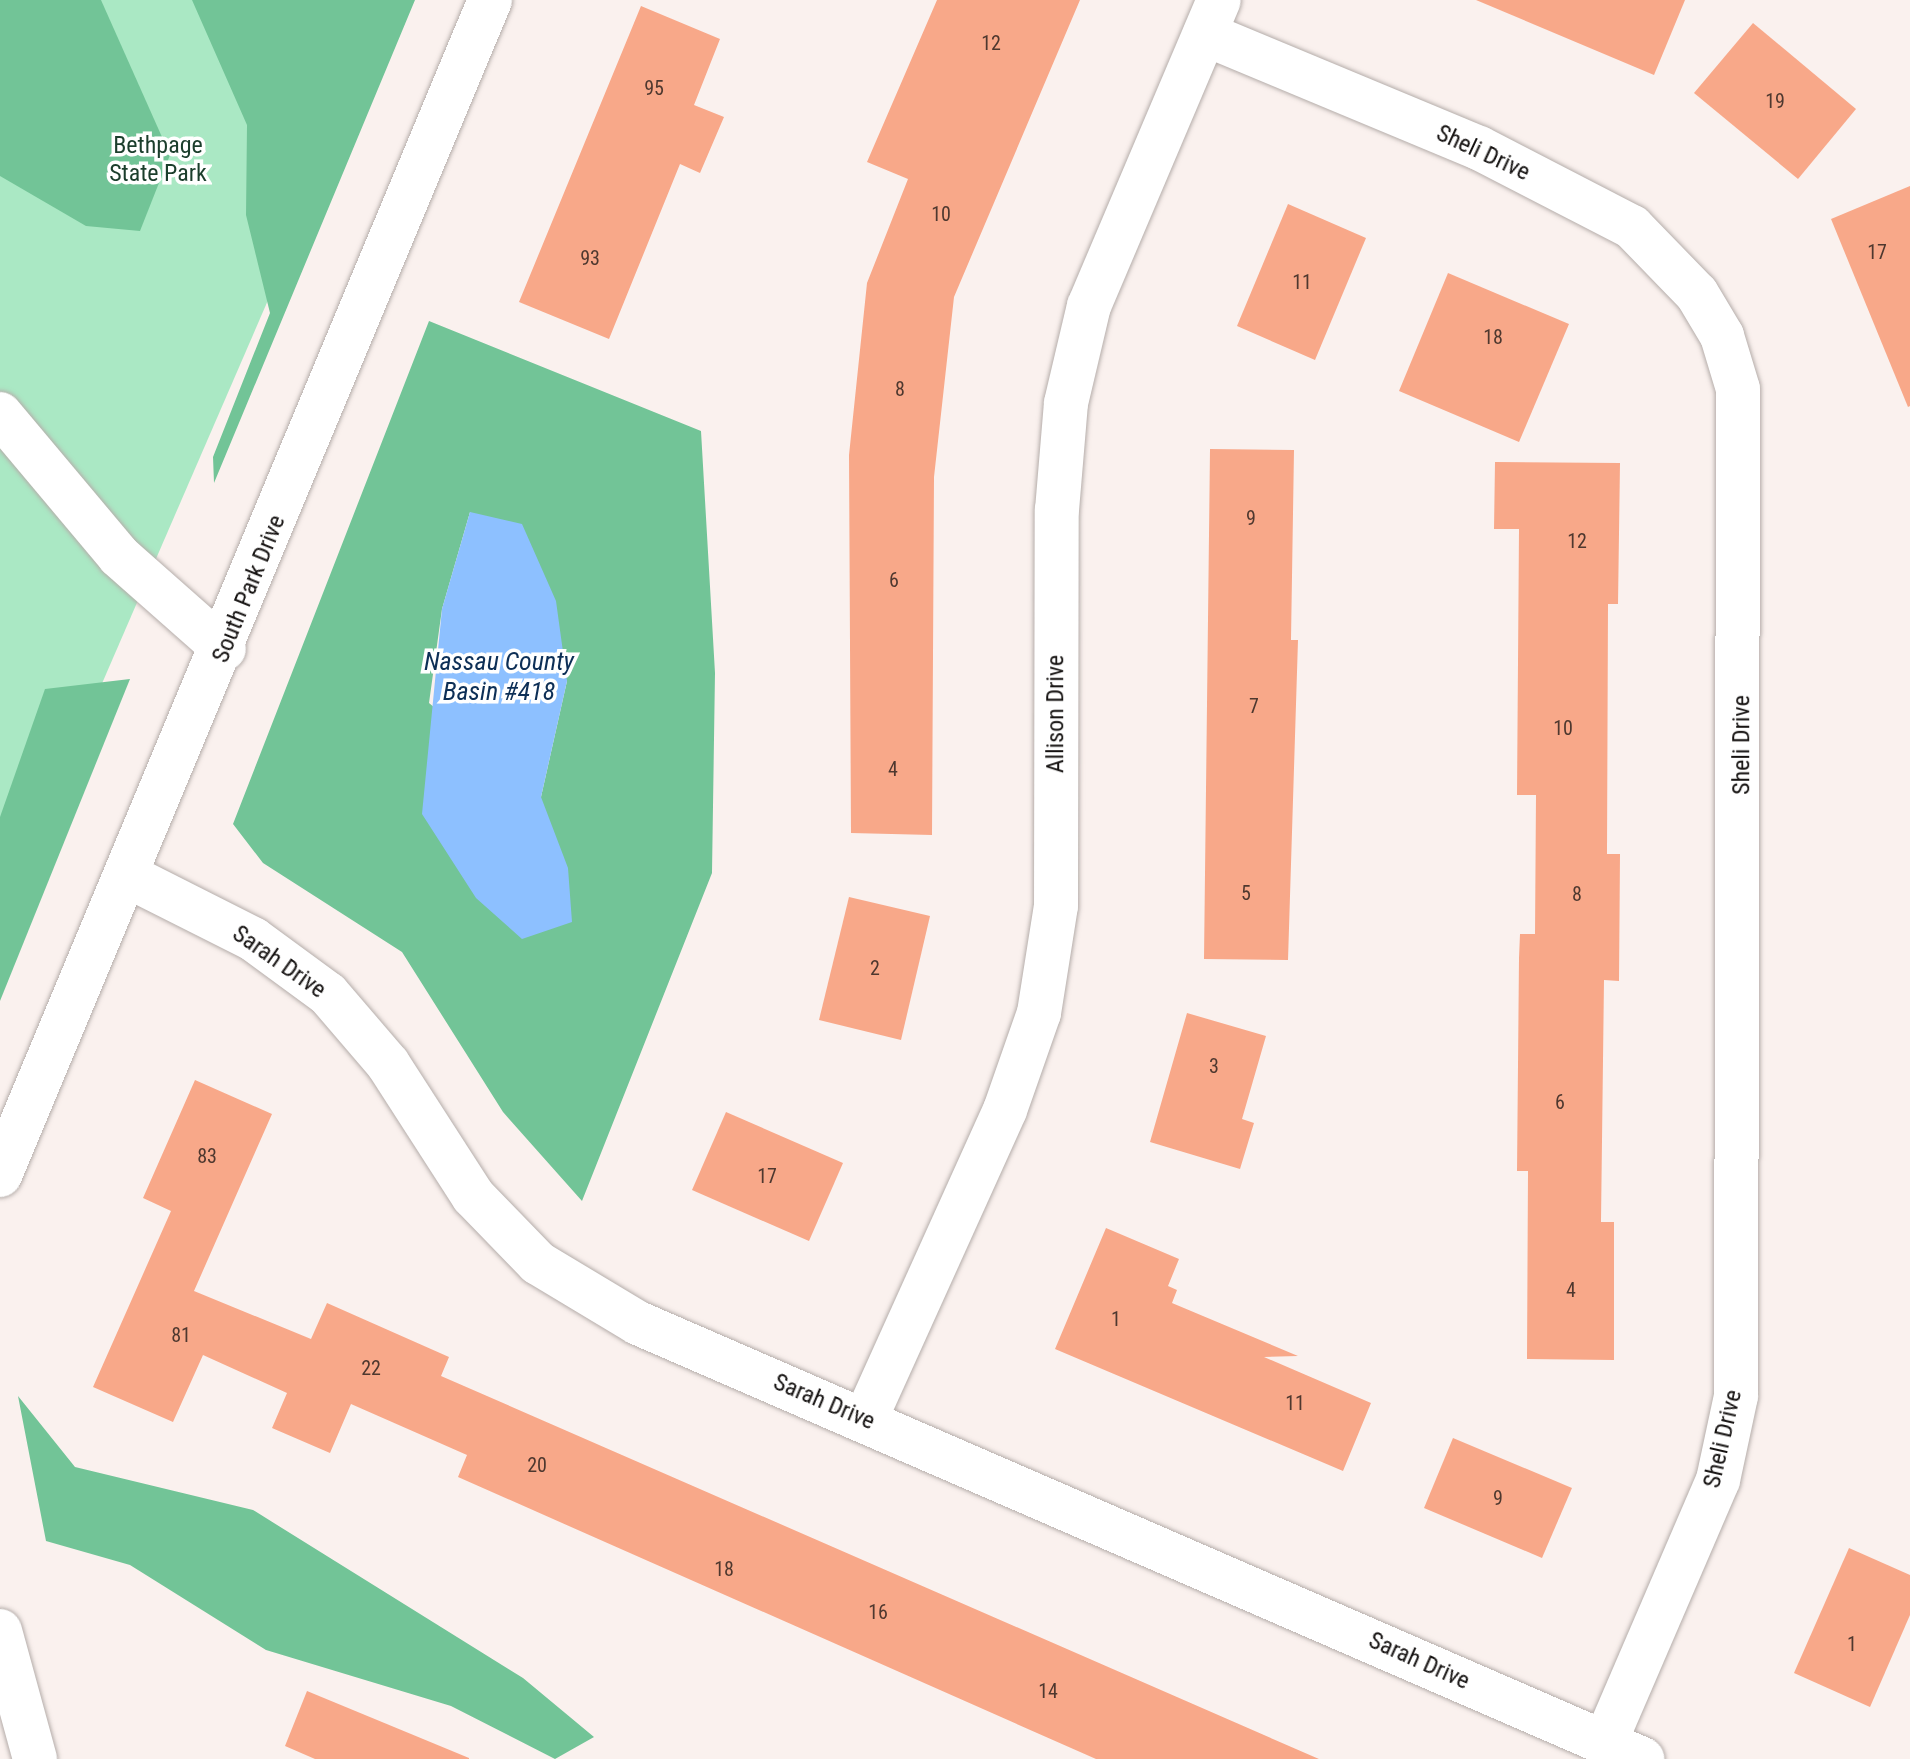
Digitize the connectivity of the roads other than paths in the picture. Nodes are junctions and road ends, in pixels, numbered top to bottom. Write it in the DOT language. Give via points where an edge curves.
graph roads {
  1 [pos="490,0"];
  2 [pos="1212,17"];
  3 [pos="0,414"];
  4 [pos="224,649"];
  5 [pos="130,877"];
  6 [pos="0,1175"];
  7 [pos="865,1420"];
  8 [pos="0,1631"];
  9 [pos="1624,1750"];
  10 [pos="35,1759"];
  1 -- 4 [label="street, South Park Drive"];
  2 -- 7 [label="street, Allison Drive" via="1089,306 1066,403 1057,510 1056,906 1039,1013 1005,1110"];
  2 -- 9 [label="street, Sheli Drive" via="1632,227 1697,294 1722,336 1738,389 1736,1396 1718,1480"];
  3 -- 4 [label="street" via="119,556"];
  4 -- 5 [label="street, South Park Drive"];
  5 -- 6 [label="street, South Park Drive"];
  5 -- 7 [label="street, Sarah Drive" via="253,939 328,994 388,1064 473,1196 538,1263 638,1323"];
  7 -- 9 [label="street, Sarah Drive"];
  8 -- 10 [label="street"];
}
